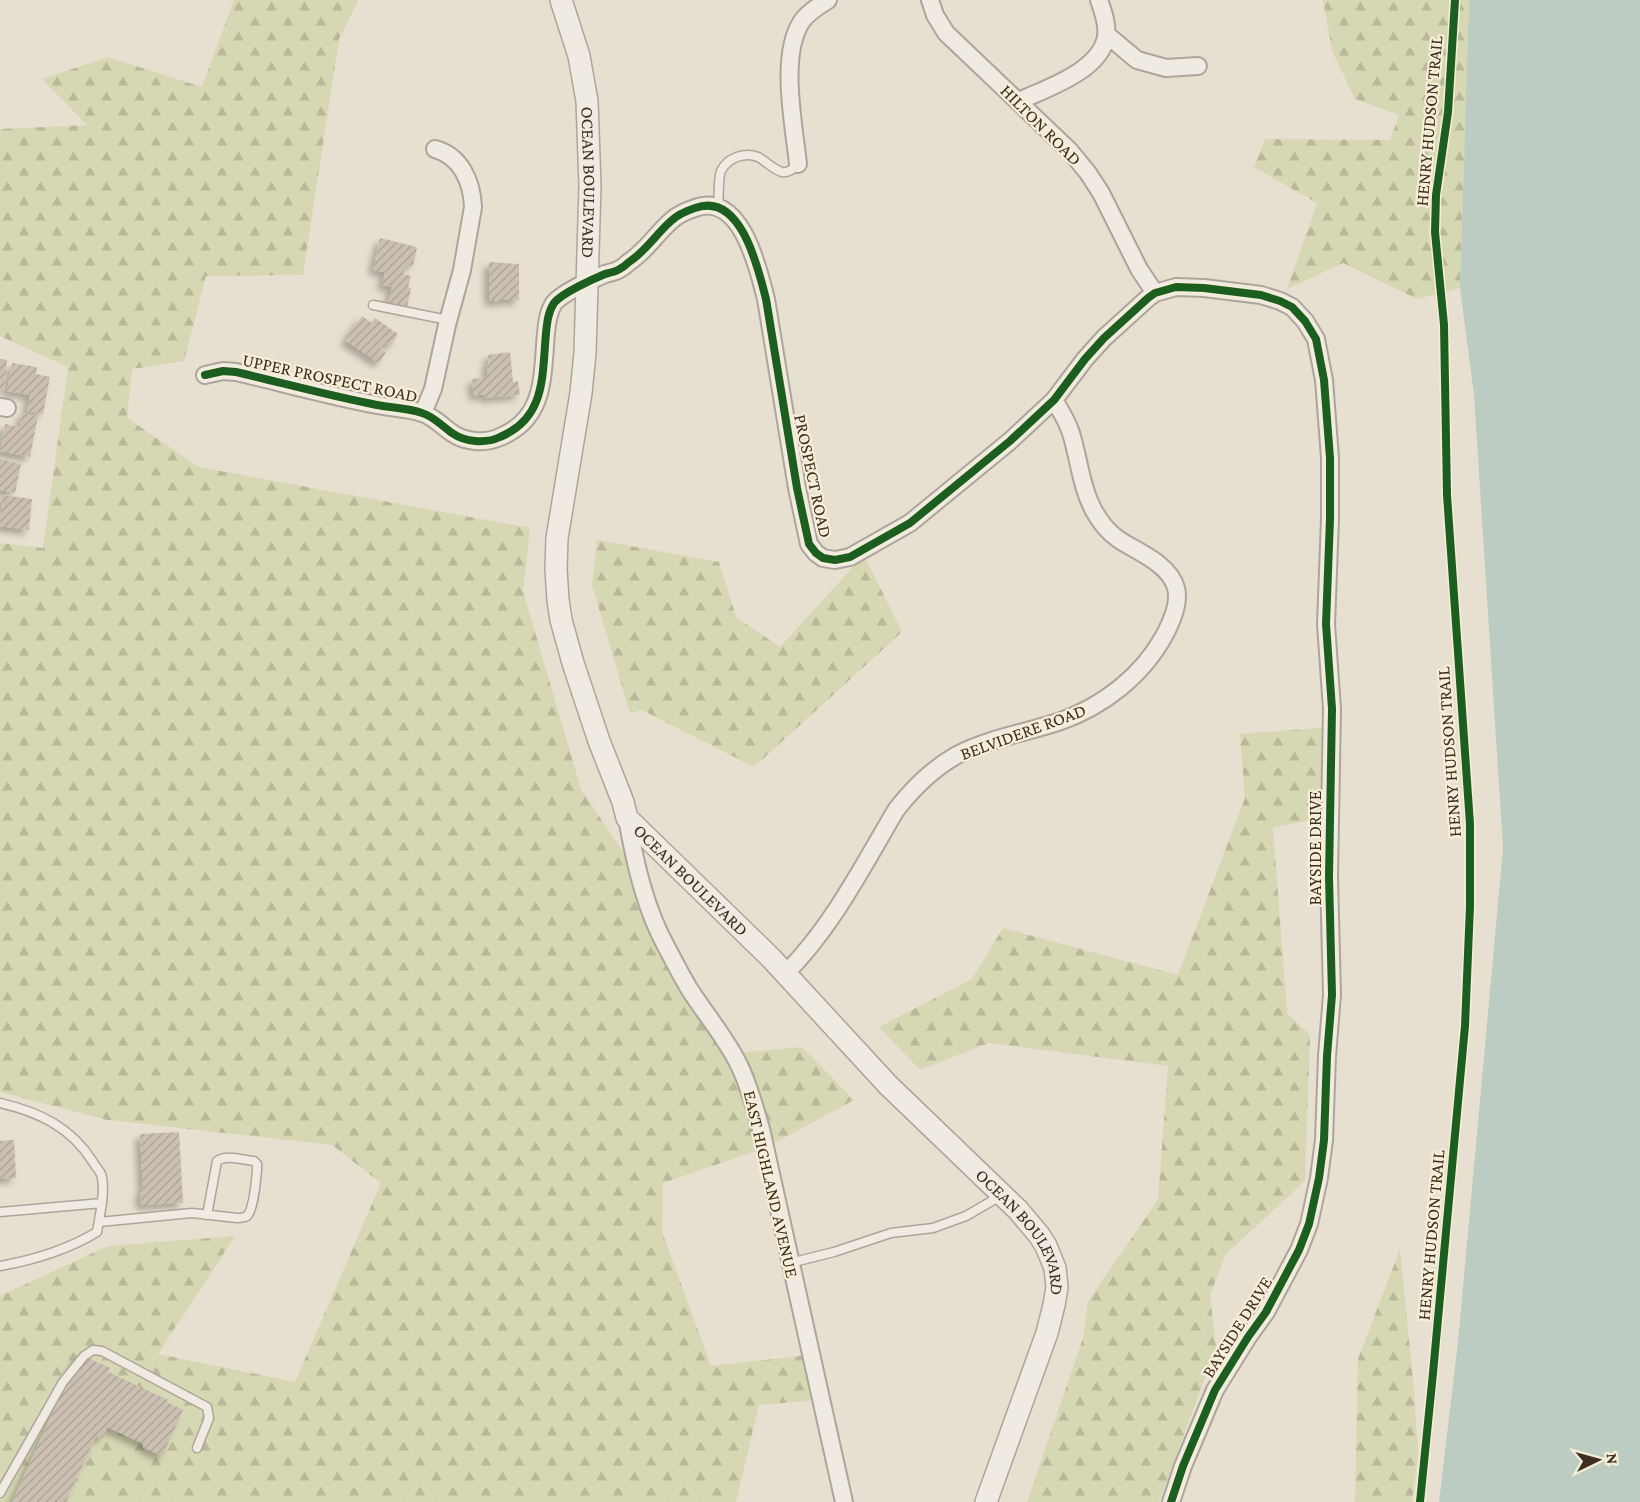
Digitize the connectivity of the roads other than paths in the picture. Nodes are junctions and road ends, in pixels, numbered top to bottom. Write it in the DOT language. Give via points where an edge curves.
graph roads {
  1 [pos="561,0"];
  2 [pos="828,0"];
  3 [pos="930,0"];
  4 [pos="1099,0"];
  5 [pos="1106,34"];
  6 [pos="1198,66"];
  7 [pos="1019,101"];
  8 [pos="435,149"];
  9 [pos="798,164"];
  10 [pos="718,208"];
  11 [pos="587,283"];
  12 [pos="1155,292"];
  13 [pos="373,305"];
  14 [pos="448,320"];
  15 [pos="205,375"];
  16 [pos="1054,400"];
  17 [pos="423,413"];
  18 [pos="627,818"];
  19 [pos="786,973"];
  20 [pos="0,1103"];
  21 [pos="1002,1195"];
  22 [pos="102,1203"];
  23 [pos="0,1212"];
  24 [pos="207,1215"];
  25 [pos="99,1222"];
  26 [pos="790,1263"];
  27 [pos="0,1266"];
  28 [pos="197,1448"];
  29 [pos="0,1493"];
  30 [pos="844,1502"];
  31 [pos="986,1502"];
  32 [pos="1171,1502"];
  1 -- 11 [label="street, OCEAN BOULEVARD" via="579,56 587,101"];
  2 -- 9 [label="street" via="801,22 790,59"];
  3 -- 7 [label="street, HILTON ROAD" via="946,33"];
  4 -- 5 [label="street"];
  5 -- 6 [label="street" via="1137,60 1166,68"];
  5 -- 7 [label="street" via="1096,58 1072,77"];
  7 -- 12 [label="street, HILTON ROAD" via="1088,173"];
  8 -- 14 [label="street, UPPER PROSPECT ROAD" via="446,152 462,168 473,198 462,270"];
  9 -- 10 [label="lane" via="783,172 758,157 744,155 730,160 721,171"];
  10 -- 11 [label="street" via="701,206 683,212 639,256"];
  10 -- 16 [label="street, PROSPECT ROAD" via="738,225 758,269 797,488 809,544 816,554 835,560 850,557 910,523"];
  11 -- 17 [label="street, UPPER PROSPECT ROAD" via="559,297 552,305 541,391 537,404 521,425 501,437 481,441 454,434"];
  11 -- 18 [label="street, OCEAN BOULEVARD" via="581,393 556,538 558,600 573,663"];
  12 -- 16 [label="street, PROSPECT ROAD" via="1104,338"];
  12 -- 32 [label="street, BAYSIDE DRIVE" via="1176,287 1204,288 1261,295 1292,308 1316,339 1324,381 1330,458 1326,624 1332,709 1332,995 1319,1178 1299,1250 1266,1312 1215,1390"];
  13 -- 14 [label="lane"];
  14 -- 17 [label="street, UPPER PROSPECT ROAD" via="433,389"];
  15 -- 17 [label="street, UPPER PROSPECT ROAD" via="236,372"];
  16 -- 19 [label="street, BELVIDERE ROAD" via="1071,431 1087,497 1095,513 1111,533 1155,562 1172,580 1177,595 1166,633 1126,682 1101,703 1060,722 976,747 928,774 896,810 838,908"];
  18 -- 19 [label="street, OCEAN BOULEVARD"];
  18 -- 26 [label="street, EAST HIGHLAND AVENUE" via="651,914 690,990 739,1064 751,1092"];
  19 -- 21 [label="street, OCEAN BOULEVARD" via="888,1085"];
  20 -- 22 [label="lane" via="48,1119 70,1134 101,1174"];
  21 -- 26 [label="lane" via="966,1216 933,1228 891,1233"];
  21 -- 31 [label="street, OCEAN BOULEVARD" via="1046,1246 1057,1287 1047,1333"];
  22 -- 23 [label="lane"];
  22 -- 25 [label="lane"];
  24 -- 24 [label="lane" via="247,1215 257,1170 254,1161 226,1157 217,1161"];
  24 -- 25 [label="lane"];
  25 -- 27 [label="lane" via="97,1232 67,1248"];
  26 -- 30 [label="street, EAST HIGHLAND AVENUE"];
  28 -- 29 [label="lane" via="210,1418 207,1407 102,1351 93,1350 63,1382"];
}
